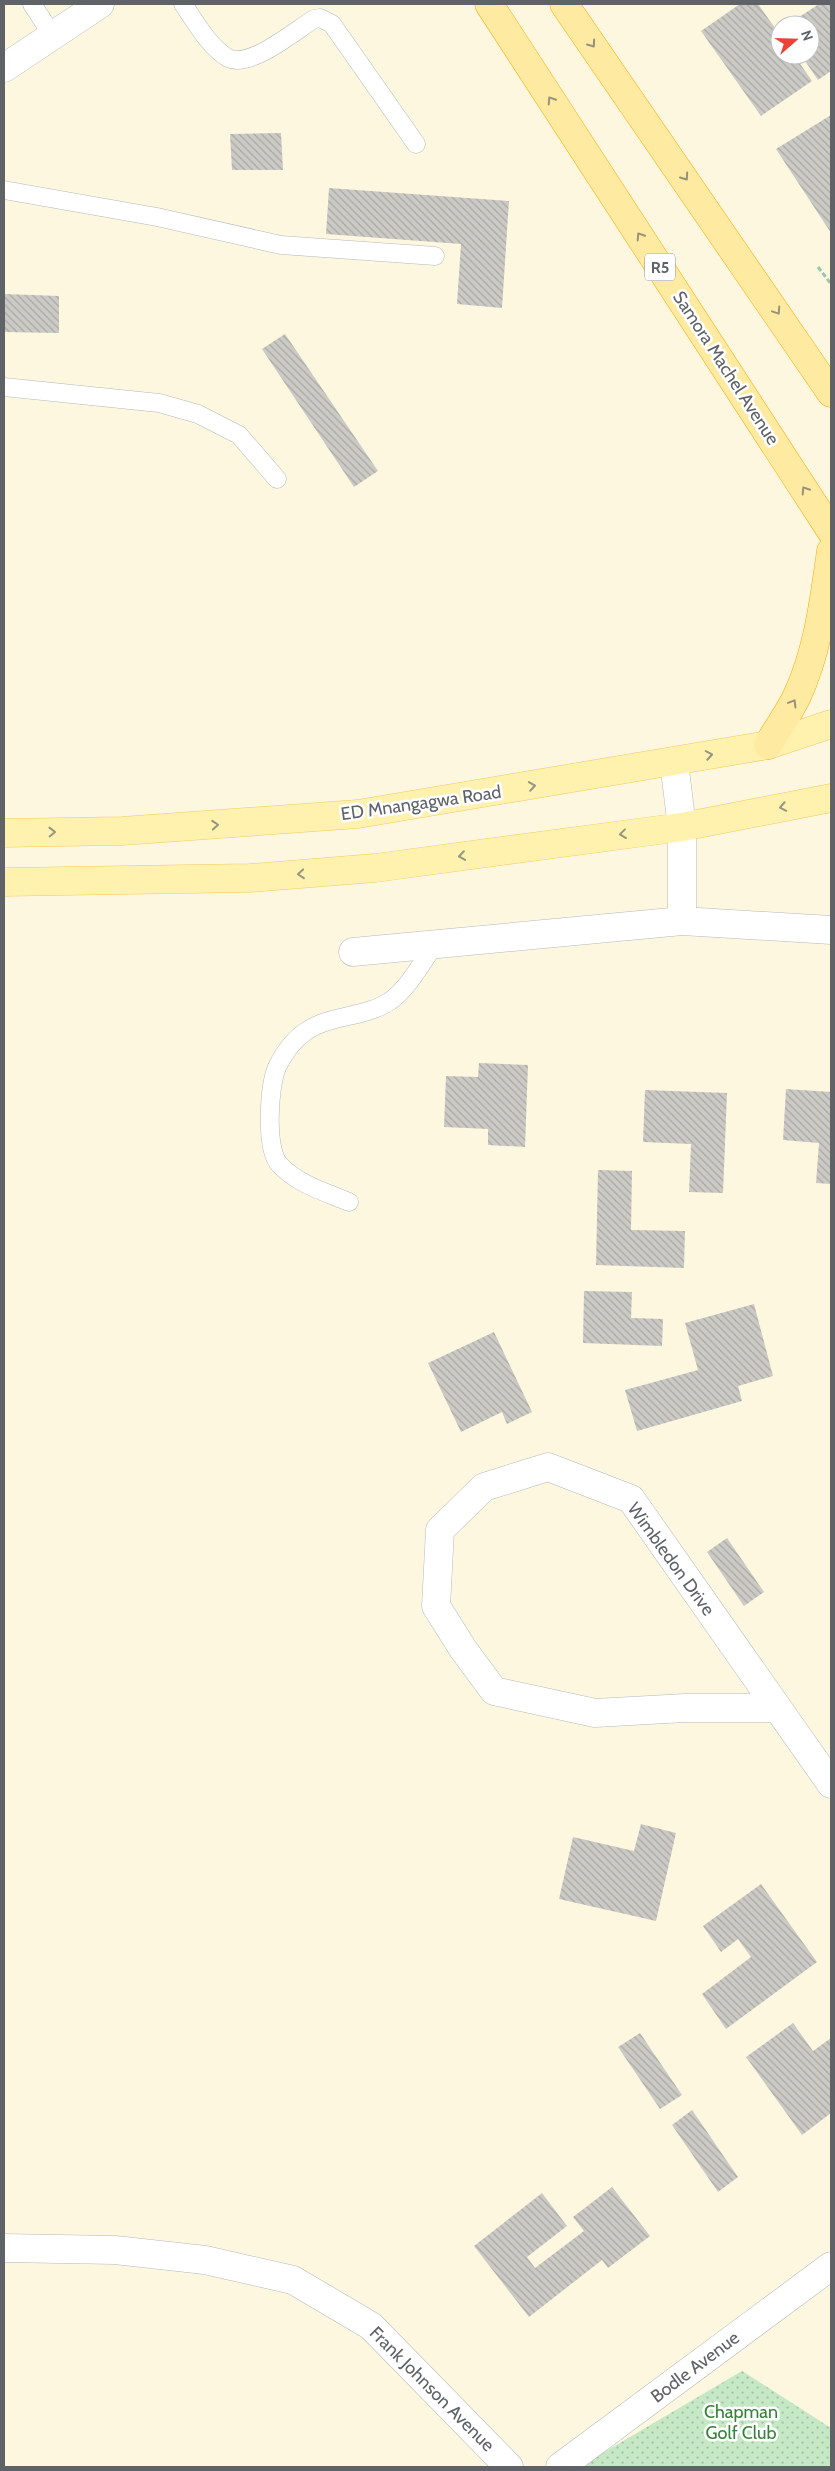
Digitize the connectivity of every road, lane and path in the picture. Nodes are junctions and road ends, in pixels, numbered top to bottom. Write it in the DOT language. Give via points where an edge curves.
graph roads {
  1 [pos="32,4"];
  2 [pos="100,4"];
  3 [pos="183,4"];
  4 [pos="489,4"];
  5 [pos="564,4"];
  6 [pos="53,36"];
  7 [pos="4,68"];
  8 [pos="416,144"];
  9 [pos="4,190"];
  10 [pos="436,256"];
  11 [pos="818,267"];
  12 [pos="831,284"];
  13 [pos="4,387"];
  14 [pos="831,393"];
  15 [pos="278,479"];
  16 [pos="831,531"];
  17 [pos="831,551"];
  18 [pos="831,724"];
  19 [pos="768,745"];
  20 [pos="674,762"];
  21 [pos="831,798"];
  22 [pos="682,827"];
  23 [pos="4,833"];
  24 [pos="4,882"];
  25 [pos="682,921"];
  26 [pos="831,930"];
  27 [pos="435,944"];
  28 [pos="353,952"];
  29 [pos="349,1202"];
  30 [pos="777,1708"];
  31 [pos="831,1784"];
  32 [pos="4,2248"];
  33 [pos="831,2266"];
  34 [pos="509,2467"];
  35 [pos="560,2467"];
  1 -- 6 [label="lane"];
  2 -- 6 [label="street"];
  3 -- 8 [label="lane" via="214,46 234,59 246,59 279,43 314,19 320,18 332,24"];
  16 -- 4 [label="highway, Samora Machel Avenue / R5, one-way"];
  5 -- 14 [label="highway, one-way"];
  6 -- 7 [label="street"];
  9 -- 10 [label="lane" via="157,217 281,245"];
  11 -- 12 [label="path"];
  13 -- 15 [label="lane" via="159,403 198,414 239,435"];
  19 -- 17 [label="highway, one-way" via="797,696 808,666 820,625"];
  18 -- 19 [label="main road, ED Mnangagwa Road"];
  20 -- 19 [label="main road, ED Mnangagwa Road, one-way"];
  20 -- 22 [label="street"];
  23 -- 20 [label="main road, ED Mnangagwa Road, one-way" via="122,832 358,814"];
  21 -- 22 [label="main road, one-way"];
  22 -- 24 [label="main road, one-way" via="375,868 250,878"];
  22 -- 25 [label="street"];
  25 -- 26 [label="street"];
  25 -- 27 [label="street"];
  27 -- 28 [label="street"];
  27 -- 29 [label="lane" via="394,998 367,1010 325,1021 306,1031 290,1044 277,1069 270,1103 270,1137 278,1162 296,1179"];
  30 -- 30 [label="street, Wimbledon Drive" via="685,1708 595,1713 494,1691 436,1606 440,1530 484,1487 548,1467 631,1499"];
  30 -- 31 [label="street, Wimbledon Drive"];
  32 -- 34 [label="street, Frank Johnson Avenue" via="115,2250 205,2260 293,2280 371,2326"];
  33 -- 35 [label="street, Bodle Avenue"];
}
